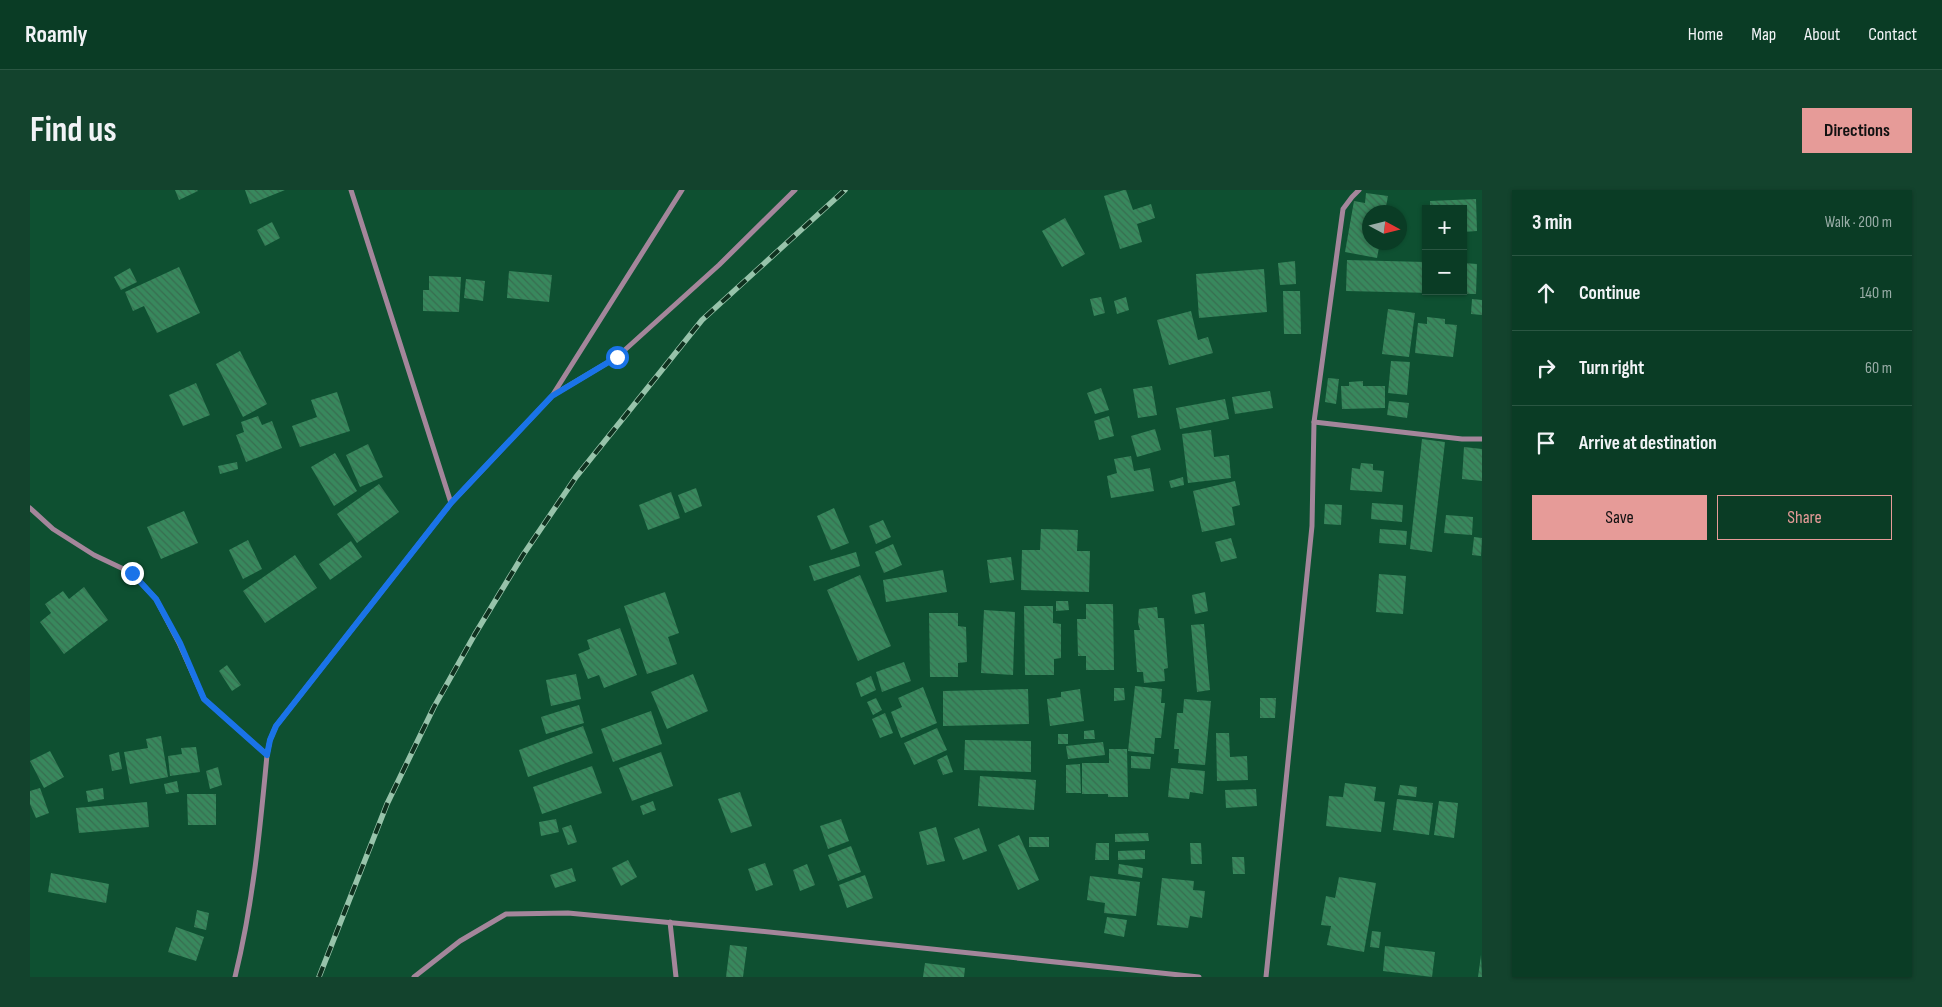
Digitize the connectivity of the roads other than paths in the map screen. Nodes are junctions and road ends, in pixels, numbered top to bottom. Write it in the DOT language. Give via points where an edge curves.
graph roads {
  1 [pos="351,190"];
  2 [pos="682,190"];
  3 [pos="795,190"];
  4 [pos="1359,190"];
  5 [pos="552,396"];
  6 [pos="1314,422"];
  7 [pos="1482,439"];
  8 [pos="451,503"];
  9 [pos="30,508"];
  10 [pos="267,755"];
  11 [pos="670,922"];
  12 [pos="235,977"];
  13 [pos="414,977"];
  14 [pos="676,977"];
  15 [pos="1199,977"];
  16 [pos="1266,977"];
  1 -- 8 [label="street"];
  2 -- 5 [label="street"];
  3 -- 5 [label="street" via="719,265 617,357"];
  4 -- 6 [label="street" via="1343,209"];
  5 -- 8 [label="street"];
  6 -- 7 [label="street"];
  6 -- 16 [label="street" via="1312,526"];
  8 -- 10 [label="street" via="276,726"];
  9 -- 10 [label="street" via="53,529 94,555 132,573 156,599 180,643 204,699"];
  10 -- 12 [label="street" via="258,852"];
  11 -- 13 [label="street" via="568,913 506,914 460,941"];
  11 -- 14 [label="street"];
  11 -- 15 [label="street"];
}
